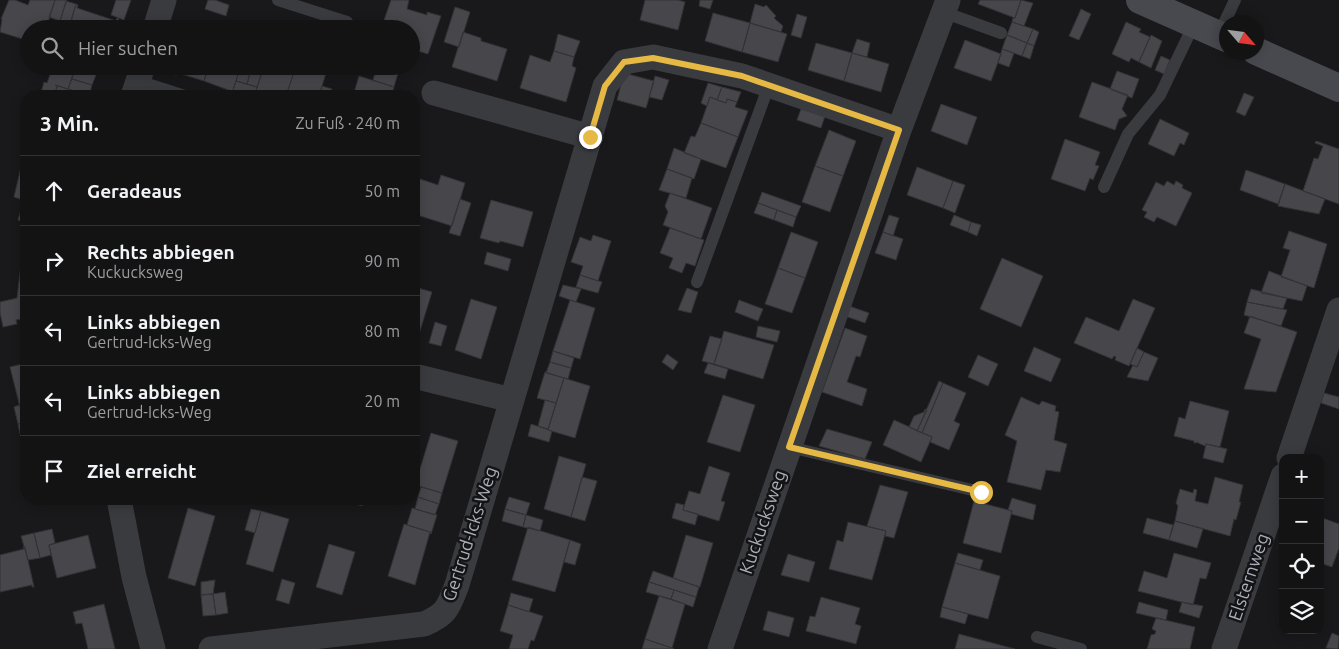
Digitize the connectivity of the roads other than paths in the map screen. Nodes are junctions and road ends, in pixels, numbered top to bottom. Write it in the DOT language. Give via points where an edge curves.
graph roads {
  1 [pos="164,0"];
  2 [pos="278,0"];
  3 [pos="1140,0"];
  4 [pos="1235,0"];
  5 [pos="946,6"];
  6 [pos="158,20"];
  7 [pos="341,20"];
  8 [pos="1213,32"];
  9 [pos="1001,33"];
  10 [pos="1264,55"];
  11 [pos="138,81"];
  12 [pos="769,85"];
  13 [pos="1339,88"];
  14 [pos="167,90"];
  15 [pos="434,93"];
  16 [pos="899,130"];
  17 [pos="590,137"];
  18 [pos="1104,187"];
  19 [pos="697,282"];
  20 [pos="1339,310"];
  21 [pos="420,377"];
  22 [pos="512,400"];
  23 [pos="789,447"];
  24 [pos="1290,454"];
  25 [pos="1279,489"];
  26 [pos="981,492"];
  27 [pos="120,505"];
  28 [pos="1037,637"];
  29 [pos="1229,648"];
  30 [pos="153,649"];
  31 [pos="211,649"];
  32 [pos="720,649"];
  33 [pos="1081,649"];
  1 -- 6 [label="street"];
  2 -- 7 [label="lane"];
  3 -- 8 [label="street"];
  4 -- 8 [label="lane"];
  5 -- 9 [label="lane"];
  5 -- 16 [label="street, Kuckucksweg"];
  8 -- 18 [label="lane" via="1128,134"];
  10 -- 13 [label="street"];
  11 -- 14 [label="lane"];
  12 -- 16 [label="street, Gertrud-Icks-Weg"];
  12 -- 17 [label="street, Gertrud-Icks-Weg" via="742,76 653,58 624,62 605,86"];
  12 -- 19 [label="lane"];
  15 -- 17 [label="street"];
  16 -- 23 [label="street, Kuckucksweg"];
  17 -- 22 [label="street, Gertrud-Icks-Weg"];
  20 -- 24 [label="street"];
  21 -- 22 [label="street"];
  22 -- 31 [label="street, Gertrud-Icks-Weg" via="457,585 441,617 424,624"];
  23 -- 26 [label="lane"];
  23 -- 32 [label="street, Kuckucksweg"];
  25 -- 29 [label="street, Elsternweg"];
  27 -- 30 [label="street" via="134,577"];
  28 -- 33 [label="lane"];
}
